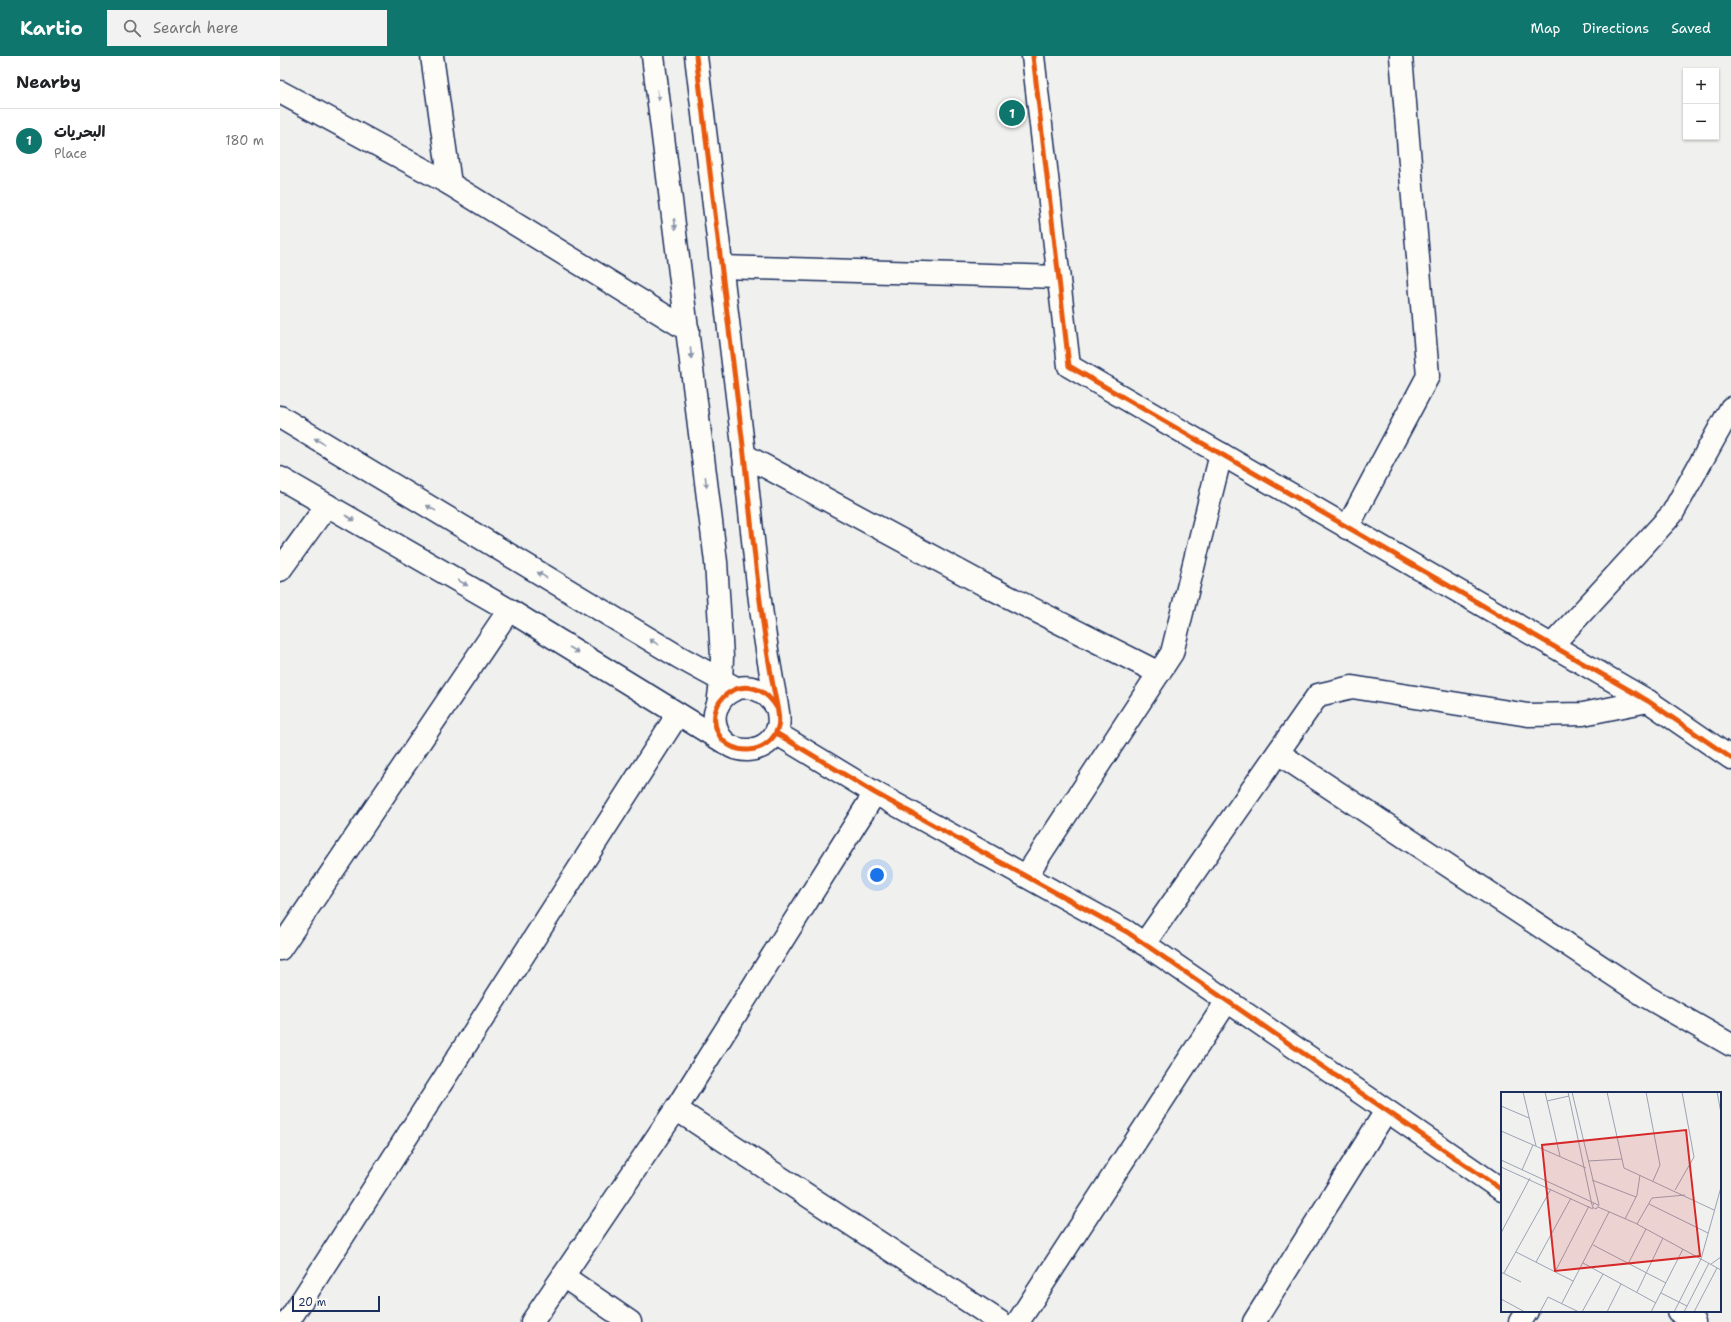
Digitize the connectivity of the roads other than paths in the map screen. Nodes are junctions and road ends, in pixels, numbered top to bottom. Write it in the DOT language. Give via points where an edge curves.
graph roads {
  1 [pos="432,56"];
  2 [pos="653,56"];
  3 [pos="696,56"];
  4 [pos="1033,56"];
  5 [pos="1401,56"];
  6 [pos="280,92"];
  7 [pos="450,184"];
  8 [pos="722,267"];
  9 [pos="1058,277"];
  10 [pos="688,330"];
  11 [pos="1731,408"];
  12 [pos="280,417"];
  13 [pos="1222,454"];
  14 [pos="744,455"];
  15 [pos="280,478"];
  16 [pos="327,505"];
  17 [pos="1347,528"];
  18 [pos="280,570"];
  19 [pos="509,610"];
  20 [pos="721,636"];
  21 [pos="1552,645"];
  22 [pos="679,657"];
  23 [pos="1159,673"];
  24 [pos="729,685"];
  25 [pos="1648,701"];
  26 [pos="777,708"];
  27 [pos="678,714"];
  28 [pos="776,733"];
  29 [pos="724,742"];
  30 [pos="1278,753"];
  31 [pos="1731,758"];
  32 [pos="875,793"];
  33 [pos="1026,876"];
  34 [pos="1144,944"];
  35 [pos="280,949"];
  36 [pos="1227,1001"];
  37 [pos="1731,1045"];
  38 [pos="676,1109"];
  39 [pos="1386,1111"];
  40 [pos="1501,1189"];
  41 [pos="563,1276"];
  42 [pos="1527,1312"];
  43 [pos="1679,1312"];
  44 [pos="288,1322"];
  45 [pos="532,1322"];
  46 [pos="630,1322"];
  47 [pos="1000,1322"];
  48 [pos="1018,1322"];
  49 [pos="1254,1322"];
  50 [pos="1520,1322"];
  51 [pos="1694,1322"];
  1 -- 7 [label="street"];
  2 -- 10 [label="street, one-way"];
  3 -- 8 [label="street"];
  4 -- 9 [label="street"];
  5 -- 17 [label="street" via="1428,376"];
  6 -- 7 [label="street"];
  7 -- 10 [label="street"];
  8 -- 9 [label="street"];
  8 -- 14 [label="street"];
  9 -- 13 [label="street" via="1069,366"];
  10 -- 20 [label="street, one-way" via="716,562"];
  11 -- 21 [label="street" via="1672,514"];
  22 -- 12 [label="street, one-way"];
  13 -- 17 [label="street"];
  13 -- 23 [label="street" via="1172,654"];
  14 -- 23 [label="street" via="983,584"];
  14 -- 26 [label="street" via="768,655"];
  15 -- 16 [label="street"];
  16 -- 18 [label="street"];
  16 -- 19 [label="street, one-way"];
  17 -- 21 [label="street"];
  19 -- 27 [label="street, one-way"];
  19 -- 35 [label="street"];
  20 -- 22 [label="street" via="703,653"];
  20 -- 24 [label="street"];
  21 -- 25 [label="street"];
  22 -- 24 [label="street"];
  23 -- 33 [label="street"];
  24 -- 26 [label="street" via="761,690 771,698"];
  24 -- 29 [label="street" via="715,714 715,724"];
  25 -- 30 [label="street" via="1583,714 1528,716 1352,687 1318,695"];
  25 -- 31 [label="street"];
  26 -- 28 [label="street" via="779,721"];
  27 -- 29 [label="street"];
  27 -- 44 [label="street"];
  28 -- 29 [label="street" via="762,747 752,750 742,751"];
  28 -- 32 [label="street"];
  30 -- 34 [label="street"];
  30 -- 37 [label="street" via="1647,997"];
  32 -- 33 [label="street"];
  32 -- 38 [label="street"];
  33 -- 34 [label="street"];
  34 -- 36 [label="street"];
  36 -- 39 [label="street"];
  36 -- 48 [label="street"];
  38 -- 41 [label="street"];
  38 -- 47 [label="street"];
  39 -- 40 [label="street"];
  39 -- 49 [label="street"];
  41 -- 45 [label="street"];
  41 -- 46 [label="street"];
  42 -- 50 [label="street"];
  43 -- 51 [label="street"];
}
